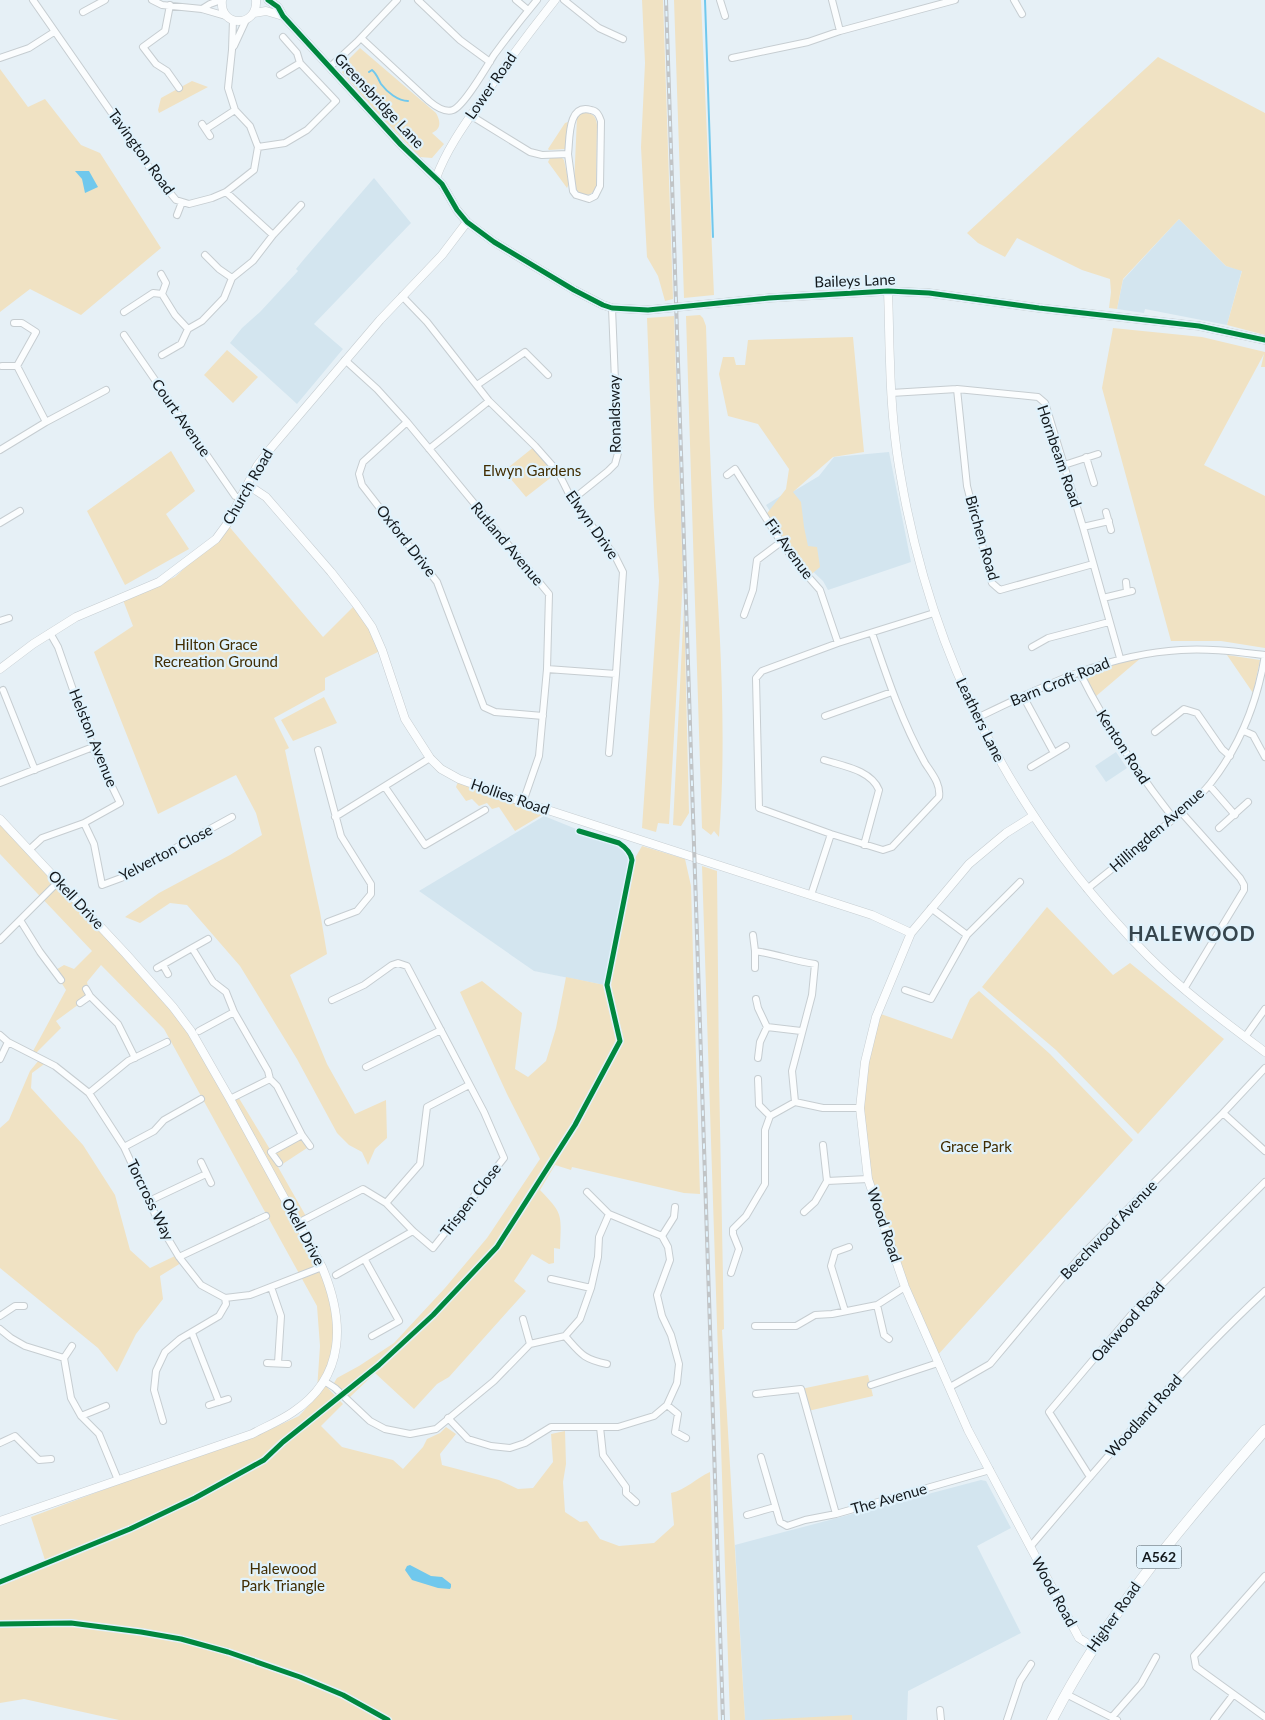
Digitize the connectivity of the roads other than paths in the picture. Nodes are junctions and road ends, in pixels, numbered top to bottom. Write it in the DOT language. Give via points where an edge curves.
graph roads {
  1 [pos="34,0"];
  2 [pos="105,0"];
  3 [pos="152,0"];
  4 [pos="221,0"];
  5 [pos="256,0"];
  6 [pos="268,0"];
  7 [pos="397,0"];
  8 [pos="418,0"];
  9 [pos="516,0"];
  10 [pos="537,0"];
  11 [pos="556,0"];
  12 [pos="564,0"];
  13 [pos="720,0"];
  14 [pos="832,0"];
  15 [pos="955,0"];
  16 [pos="1014,0"];
  17 [pos="170,5"];
  18 [pos="202,9"];
  19 [pos="528,10"];
  20 [pos="84,12"];
  21 [pos="254,13"];
  22 [pos="1022,14"];
  23 [pos="283,16"];
  24 [pos="725,16"];
  25 [pos="229,18"];
  26 [pos="246,20"];
  27 [pos="840,31"];
  28 [pos="54,32"];
  29 [pos="283,37"];
  30 [pos="361,38"];
  31 [pos="623,38"];
  32 [pos="232,50"];
  33 [pos="0,58"];
  34 [pos="732,58"];
  35 [pos="490,62"];
  36 [pos="300,63"];
  37 [pos="330,67"];
  38 [pos="280,75"];
  39 [pos="179,88"];
  40 [pos="235,110"];
  41 [pos="470,115"];
  42 [pos="210,136"];
  43 [pos="258,147"];
  44 [pos="568,154"];
  45 [pos="436,178"];
  46 [pos="226,192"];
  47 [pos="182,202"];
  48 [pos="301,205"];
  49 [pos="178,215"];
  50 [pos="467,222"];
  51 [pos="273,235"];
  52 [pos="205,255"];
  53 [pos="161,274"];
  54 [pos="232,278"];
  55 [pos="888,291"];
  56 [pos="162,294"];
  57 [pos="402,296"];
  58 [pos="612,308"];
  59 [pos="124,312"];
  60 [pos="14,323"];
  61 [pos="188,329"];
  62 [pos="124,335"];
  63 [pos="1265,340"];
  64 [pos="162,355"];
  65 [pos="345,360"];
  66 [pos="2,366"];
  67 [pos="17,366"];
  68 [pos="548,375"];
  69 [pos="477,385"];
  70 [pos="957,389"];
  71 [pos="106,390"];
  72 [pos="891,393"];
  73 [pos="490,401"];
  74 [pos="46,422"];
  75 [pos="407,422"];
  76 [pos="429,449"];
  77 [pos="0,450"];
  78 [pos="1098,454"];
  79 [pos="1086,457"];
  80 [pos="1064,465"];
  81 [pos="727,475"];
  82 [pos="1094,483"];
  83 [pos="248,485"];
  84 [pos="241,498"];
  85 [pos="572,500"];
  86 [pos="20,511"];
  87 [pos="1106,512"];
  88 [pos="1109,521"];
  89 [pos="0,524"];
  90 [pos="1083,527"];
  91 [pos="1111,530"];
  92 [pos="781,542"];
  93 [pos="1093,564"];
  94 [pos="1126,582"];
  95 [pos="1103,598"];
  96 [pos="934,613"];
  97 [pos="744,615"];
  98 [pos="9,618"];
  99 [pos="0,621"];
  100 [pos="1109,622"];
  101 [pos="50,633"];
  102 [pos="872,633"];
  103 [pos="838,643"];
  104 [pos="1032,647"];
  105 [pos="1265,656"];
  106 [pos="1120,658"];
  107 [pos="0,669"];
  108 [pos="547,669"];
  109 [pos="1079,671"];
  110 [pos="616,674"];
  111 [pos="3,690"];
  112 [pos="892,692"];
  113 [pos="1022,696"];
  114 [pos="3,699"];
  115 [pos="542,716"];
  116 [pos="825,716"];
  117 [pos="977,718"];
  118 [pos="1244,731"];
  119 [pos="1156,732"];
  120 [pos="1066,746"];
  121 [pos="93,747"];
  122 [pos="318,750"];
  123 [pos="609,752"];
  124 [pos="1054,753"];
  125 [pos="1230,756"];
  126 [pos="1265,757"];
  127 [pos="430,758"];
  128 [pos="824,760"];
  129 [pos="1031,767"];
  130 [pos="35,770"];
  131 [pos="0,783"];
  132 [pos="1209,785"];
  133 [pos="385,787"];
  134 [pos="524,802"];
  135 [pos="1248,802"];
  136 [pos="485,810"];
  137 [pos="1181,812"];
  138 [pos="1235,815"];
  139 [pos="1033,816"];
  140 [pos="232,817"];
  141 [pos="336,818"];
  142 [pos="0,819"];
  143 [pos="1174,819"];
  144 [pos="84,823"];
  145 [pos="1219,828"];
  146 [pos="831,834"];
  147 [pos="864,844"];
  148 [pos="29,850"];
  149 [pos="59,881"];
  150 [pos="1020,882"];
  151 [pos="1088,889"];
  152 [pos="811,895"];
  153 [pos="931,908"];
  154 [pos="20,920"];
  155 [pos="328,922"];
  156 [pos="911,933"];
  157 [pos="753,934"];
  158 [pos="967,935"];
  159 [pos="208,939"];
  160 [pos="0,940"];
  161 [pos="192,948"];
  162 [pos="755,951"];
  163 [pos="755,968"];
  164 [pos="168,974"];
  165 [pos="61,980"];
  166 [pos="86,989"];
  167 [pos="1184,989"];
  168 [pos="905,990"];
  169 [pos="90,996"];
  170 [pos="332,1000"];
  171 [pos="756,1000"];
  172 [pos="80,1003"];
  173 [pos="1265,1009"];
  174 [pos="234,1012"];
  175 [pos="767,1027"];
  176 [pos="440,1030"];
  177 [pos="199,1031"];
  178 [pos="801,1031"];
  179 [pos="0,1035"];
  180 [pos="1245,1037"];
  181 [pos="8,1042"];
  182 [pos="167,1042"];
  183 [pos="1265,1052"];
  184 [pos="135,1058"];
  185 [pos="758,1058"];
  186 [pos="0,1059"];
  187 [pos="366,1067"];
  188 [pos="1265,1068"];
  189 [pos="270,1079"];
  190 [pos="758,1079"];
  191 [pos="469,1085"];
  192 [pos="89,1094"];
  193 [pos="201,1099"];
  194 [pos="230,1099"];
  195 [pos="795,1102"];
  196 [pos="860,1108"];
  197 [pos="1223,1113"];
  198 [pos="770,1116"];
  199 [pos="302,1135"];
  200 [pos="824,1145"];
  201 [pos="310,1146"];
  202 [pos="124,1147"];
  203 [pos="1265,1151"];
  204 [pos="200,1162"];
  205 [pos="279,1163"];
  206 [pos="206,1174"];
  207 [pos="868,1179"];
  208 [pos="827,1181"];
  209 [pos="1265,1182"];
  210 [pos="211,1183"];
  211 [pos="587,1192"];
  212 [pos="148,1201"];
  213 [pos="386,1203"];
  214 [pos="674,1207"];
  215 [pos="804,1212"];
  216 [pos="609,1214"];
  217 [pos="266,1216"];
  218 [pos="298,1223"];
  219 [pos="413,1232"];
  220 [pos="662,1236"];
  221 [pos="849,1246"];
  222 [pos="179,1258"];
  223 [pos="365,1260"];
  224 [pos="322,1267"];
  225 [pos="731,1273"];
  226 [pos="336,1276"];
  227 [pos="551,1279"];
  228 [pos="271,1287"];
  229 [pos="905,1287"];
  230 [pos="590,1288"];
  231 [pos="1265,1291"];
  232 [pos="225,1298"];
  233 [pos="877,1305"];
  234 [pos="24,1306"];
  235 [pos="845,1311"];
  236 [pos="0,1316"];
  237 [pos="524,1319"];
  238 [pos="755,1326"];
  239 [pos="0,1329"];
  240 [pos="192,1333"];
  241 [pos="372,1336"];
  242 [pos="565,1336"];
  243 [pos="889,1339"];
  244 [pos="530,1344"];
  245 [pos="72,1346"];
  246 [pos="64,1358"];
  247 [pos="267,1363"];
  248 [pos="278,1363"];
  249 [pos="938,1363"];
  250 [pos="288,1364"];
  251 [pos="607,1364"];
  252 [pos="324,1381"];
  253 [pos="871,1385"];
  254 [pos="950,1387"];
  255 [pos="756,1394"];
  256 [pos="228,1399"];
  257 [pos="219,1402"];
  258 [pos="209,1405"];
  259 [pos="666,1405"];
  260 [pos="106,1406"];
  261 [pos="81,1416"];
  262 [pos="448,1418"];
  263 [pos="163,1421"];
  264 [pos="600,1427"];
  265 [pos="1265,1430"];
  266 [pos="686,1438"];
  267 [pos="0,1443"];
  268 [pos="761,1457"];
  269 [pos="51,1458"];
  270 [pos="990,1470"];
  271 [pos="1090,1477"];
  272 [pos="118,1480"];
  273 [pos="636,1502"];
  274 [pos="775,1507"];
  275 [pos="836,1514"];
  276 [pos="747,1515"];
  277 [pos="0,1521"];
  278 [pos="1030,1547"];
  279 [pos="1265,1576"];
  280 [pos="1093,1647"];
  281 [pos="1156,1657"];
  282 [pos="1031,1664"];
  283 [pos="1066,1694"];
  284 [pos="1233,1695"];
  285 [pos="940,1710"];
  286 [pos="1265,1717"];
  287 [pos="1115,1718"];
  288 [pos="941,1720"];
  289 [pos="1007,1720"];
  290 [pos="1052,1720"];
  291 [pos="1214,1720"];
  1 -- 28 [label="street, Tavington Road"];
  2 -- 20 [label="street"];
  3 -- 17 [label="street"];
  4 -- 18 [label="street"];
  4 -- 25 [label="street" via="223,11"];
  5 -- 21 [label="street"];
  6 -- 23 [label="street, Greensbridge Lane" via="278,7"];
  7 -- 30 [label="street"];
  8 -- 35 [label="street" via="460,40"];
  9 -- 19 [label="street"];
  10 -- 19 [label="street"];
  11 -- 41 [label="street, Lower Road"];
  12 -- 31 [label="street" via="599,28"];
  13 -- 24 [label="street"];
  14 -- 27 [label="street"];
  15 -- 27 [label="street"];
  16 -- 22 [label="street"];
  17 -- 18 [label="street"];
  17 -- 39 [label="street" via="165,31 143,47"];
  18 -- 25 [label="street"];
  19 -- 35 [label="street"];
  21 -- 23 [label="street" via="266,11"];
  21 -- 26 [label="street"];
  23 -- 37 [label="street, Greensbridge Lane"];
  25 -- 26 [label="street"];
  25 -- 32 [label="street"];
  26 -- 32 [label="street"];
  27 -- 34 [label="street" via="808,42"];
  28 -- 33 [label="street" via="29,48"];
  28 -- 47 [label="street, Tavington Road" via="152,171 176,200"];
  29 -- 36 [label="street"];
  30 -- 35 [label="street" via="429,101 446,110 453,110 462,103"];
  30 -- 37 [label="street"];
  32 -- 40 [label="street" via="228,88"];
  36 -- 38 [label="street"];
  36 -- 43 [label="street" via="336,101 307,130 285,143"];
  37 -- 45 [label="street, Greensbridge Lane" via="401,145"];
  40 -- 42 [label="street" via="204,127"];
  40 -- 43 [label="street" via="250,126"];
  41 -- 44 [label="street" via="530,152"];
  41 -- 45 [label="street, Lower Road" via="444,156"];
  43 -- 46 [label="street, Tavington Road" via="254,170"];
  44 -- 44 [label="street" via="573,191 582,198 596,196 600,186 601,121 595,112 585,109 575,113"];
  45 -- 50 [label="street, Greensbridge Lane"];
  46 -- 47 [label="street, Tavington Road" via="189,204"];
  46 -- 51 [label="street"];
  47 -- 49 [label="street"];
  48 -- 51 [label="street"];
  50 -- 57 [label="street, Church Road" via="442,255"];
  50 -- 58 [label="street, Baileys Lane" via="589,299"];
  51 -- 54 [label="street" via="253,261"];
  52 -- 54 [label="street"];
  53 -- 56 [label="street" via="166,283"];
  54 -- 61 [label="street" via="224,298 202,321"];
  55 -- 58 [label="street, Baileys Lane" via="648,310"];
  55 -- 63 [label="street, Baileys Lane" via="1148,319"];
  55 -- 72 [label="street, Leathers Lane"];
  56 -- 59 [label="street" via="153,293"];
  56 -- 61 [label="street"];
  57 -- 65 [label="street, Church Road"];
  57 -- 69 [label="street, Elwyn Drive"];
  58 -- 85 [label="street, Ronaldsway" via="618,453 608,472"];
  60 -- 67 [label="street" via="22,323 36,332"];
  61 -- 64 [label="street" via="181,344"];
  62 -- 84 [label="street, Court Avenue" via="235,496"];
  65 -- 75 [label="street, Rutland Avenue"];
  65 -- 83 [label="street, Church Road" via="267,452"];
  66 -- 67 [label="street"];
  67 -- 74 [label="street"];
  68 -- 69 [label="street" via="525,352"];
  69 -- 73 [label="street, Elwyn Drive"];
  70 -- 72 [label="street, Hornbeam Road"];
  70 -- 80 [label="street, Hornbeam Road" via="1038,397 1045,403"];
  70 -- 93 [label="street, Birchen Road" via="967,486 992,583 1000,590"];
  71 -- 74 [label="street"];
  72 -- 96 [label="street, Leathers Lane" via="904,495"];
  73 -- 76 [label="street"];
  73 -- 85 [label="street, Elwyn Drive" via="558,472"];
  74 -- 77 [label="street"];
  75 -- 76 [label="street, Rutland Avenue"];
  75 -- 115 [label="street, Oxford Drive" via="363,462 359,474 362,485 437,582 484,707 495,712"];
  76 -- 108 [label="street, Rutland Avenue" via="548,594"];
  78 -- 79 [label="street"];
  79 -- 80 [label="street"];
  79 -- 82 [label="street"];
  80 -- 90 [label="street, Hornbeam Road"];
  81 -- 92 [label="street, Fir Avenue" via="735,469"];
  83 -- 84 [label="street, Church Road"];
  83 -- 127 [label="street, Hollies Road" via="266,497 331,572 366,619 382,650 405,719"];
  84 -- 101 [label="street, Church Road" via="216,539 168,576 86,611"];
  85 -- 110 [label="street, Elwyn Drive" via="615,556 623,572"];
  86 -- 89 [label="street"];
  87 -- 88 [label="street"];
  88 -- 90 [label="street"];
  88 -- 91 [label="street"];
  90 -- 93 [label="street, Hornbeam Road"];
  92 -- 97 [label="street" via="757,560 753,590"];
  92 -- 103 [label="street, Fir Avenue" via="820,590"];
  93 -- 95 [label="street, Hornbeam Road"];
  94 -- 95 [label="street" via="1129,592"];
  95 -- 100 [label="street, Hornbeam Road"];
  96 -- 102 [label="street"];
  96 -- 117 [label="street, Leathers Lane"];
  98 -- 99 [label="street"];
  100 -- 104 [label="street" via="1048,638"];
  100 -- 106 [label="street, Hornbeam Road"];
  101 -- 107 [label="street, Church Road"];
  101 -- 121 [label="street, Helston Avenue" via="58,646"];
  102 -- 103 [label="street"];
  102 -- 112 [label="street"];
  103 -- 146 [label="street" via="762,671 756,678 759,808"];
  105 -- 106 [label="street, Barn Croft Road" via="1183,650"];
  105 -- 118 [label="street, Hillingden Avenue" via="1254,705"];
  106 -- 109 [label="street, Barn Croft Road"];
  108 -- 110 [label="street"];
  108 -- 115 [label="street, Rutland Avenue"];
  109 -- 113 [label="street, Barn Croft Road"];
  109 -- 143 [label="street, Kenton Road" via="1122,748"];
  110 -- 123 [label="street, Elwyn Drive"];
  111 -- 114 [label="street"];
  112 -- 116 [label="street"];
  112 -- 147 [label="street" via="940,788 940,797 892,847 883,850"];
  113 -- 117 [label="street, Barn Croft Road"];
  113 -- 124 [label="street"];
  114 -- 130 [label="street"];
  115 -- 134 [label="street, Rutland Avenue" via="539,756"];
  117 -- 139 [label="street, Leathers Lane"];
  118 -- 125 [label="street, Hillingden Avenue"];
  118 -- 126 [label="street" via="1253,735"];
  119 -- 125 [label="street" via="1184,709 1197,713"];
  120 -- 124 [label="street"];
  121 -- 130 [label="street"];
  121 -- 144 [label="street, Helston Avenue" via="120,803"];
  122 -- 141 [label="street"];
  124 -- 129 [label="street"];
  125 -- 132 [label="street, Hillingden Avenue"];
  127 -- 133 [label="street"];
  127 -- 134 [label="street, Hollies Road" via="459,779"];
  128 -- 147 [label="street" via="856,769 876,782 879,790"];
  130 -- 131 [label="street"];
  132 -- 137 [label="street, Hillingden Avenue"];
  132 -- 138 [label="street"];
  133 -- 136 [label="street" via="425,845"];
  133 -- 141 [label="street"];
  134 -- 152 [label="street, Hollies Road"];
  135 -- 138 [label="street"];
  137 -- 143 [label="street, Hillingden Avenue"];
  137 -- 167 [label="street" via="1244,885"];
  138 -- 145 [label="street"];
  139 -- 151 [label="street, Leathers Lane"];
  139 -- 153 [label="street, Wood Road" via="1006,833 969,864"];
  140 -- 144 [label="street, Yelverton Close" via="121,878 102,885 94,844"];
  141 -- 155 [label="street" via="341,836 371,884 371,894 357,911"];
  142 -- 148 [label="street, Okell Drive"];
  143 -- 151 [label="street, Hillingden Avenue"];
  144 -- 148 [label="street, Helston Avenue" via="42,838"];
  146 -- 147 [label="street"];
  146 -- 152 [label="street"];
  148 -- 149 [label="street, Okell Drive"];
  149 -- 154 [label="street"];
  149 -- 194 [label="street, Okell Drive" via="173,1007 203,1050"];
  150 -- 158 [label="street"];
  151 -- 167 [label="street, Leathers Lane"];
  152 -- 156 [label="street, Hollies Road" via="872,915"];
  153 -- 156 [label="street, Wood Road"];
  153 -- 158 [label="street"];
  154 -- 160 [label="street"];
  154 -- 165 [label="street"];
  156 -- 196 [label="street, Wood Road" via="876,1017 865,1062"];
  157 -- 162 [label="street"];
  158 -- 168 [label="street" via="932,999"];
  159 -- 161 [label="street"];
  161 -- 164 [label="street" via="160,966"];
  161 -- 174 [label="street" via="213,982 226,992"];
  162 -- 163 [label="street"];
  162 -- 178 [label="street" via="815,964 812,995"];
  166 -- 169 [label="street"];
  167 -- 180 [label="street, Leathers Lane"];
  169 -- 172 [label="street"];
  169 -- 184 [label="street" via="118,1024"];
  170 -- 176 [label="street, Trispen Close" via="392,965 403,964 411,971"];
  171 -- 175 [label="street"];
  173 -- 180 [label="street"];
  174 -- 177 [label="street"];
  174 -- 189 [label="street"];
  175 -- 178 [label="street"];
  175 -- 185 [label="street" via="760,1042"];
  176 -- 187 [label="street"];
  176 -- 191 [label="street, Trispen Close"];
  178 -- 195 [label="street" via="792,1071"];
  179 -- 181 [label="street, Torcross Way"];
  180 -- 183 [label="street, Leathers Lane"];
  181 -- 186 [label="street"];
  181 -- 192 [label="street, Torcross Way" via="55,1066"];
  182 -- 184 [label="street"];
  184 -- 192 [label="street"];
  188 -- 197 [label="street, Beechwood Avenue"];
  189 -- 194 [label="street"];
  189 -- 199 [label="street" via="277,1086"];
  190 -- 198 [label="street" via="759,1105"];
  191 -- 213 [label="street" via="427,1107 420,1164"];
  191 -- 219 [label="street, Trispen Close" via="504,1158 433,1248"];
  192 -- 202 [label="street, Torcross Way"];
  193 -- 202 [label="street"];
  194 -- 218 [label="street, Okell Drive"];
  195 -- 196 [label="street" via="823,1108"];
  195 -- 198 [label="street"];
  196 -- 207 [label="street, Wood Road"];
  197 -- 203 [label="street"];
  197 -- 254 [label="street, Beechwood Avenue" via="1080,1257 990,1364"];
  198 -- 225 [label="street" via="765,1130 765,1184 746,1216 733,1229 739,1249"];
  199 -- 201 [label="street"];
  199 -- 205 [label="street" via="271,1152"];
  200 -- 208 [label="street"];
  202 -- 212 [label="street, Torcross Way"];
  204 -- 206 [label="street"];
  206 -- 210 [label="street"];
  206 -- 212 [label="street"];
  207 -- 208 [label="street"];
  207 -- 229 [label="street, Wood Road"];
  208 -- 215 [label="street" via="815,1202"];
  209 -- 271 [label="street, Oakwood Road" via="1131,1315 1050,1412"];
  211 -- 216 [label="street"];
  212 -- 222 [label="street, Torcross Way"];
  213 -- 218 [label="street, Trispen Close" via="363,1189"];
  213 -- 219 [label="street, Trispen Close"];
  214 -- 220 [label="street" via="674,1217"];
  216 -- 220 [label="street"];
  216 -- 230 [label="street" via="599,1237"];
  217 -- 222 [label="street"];
  218 -- 224 [label="street, Okell Drive"];
  219 -- 223 [label="street"];
  220 -- 259 [label="street" via="670,1260 657,1295 679,1364 678,1383"];
  221 -- 235 [label="street" via="835,1252 831,1266"];
  222 -- 232 [label="street, Torcross Way" via="201,1285"];
  223 -- 226 [label="street"];
  223 -- 241 [label="street" via="399,1321"];
  224 -- 228 [label="street"];
  224 -- 252 [label="street, Okell Drive" via="332,1292 338,1322 336,1348"];
  227 -- 230 [label="street"];
  228 -- 232 [label="street" via="250,1295"];
  228 -- 248 [label="street" via="281,1316"];
  229 -- 233 [label="street"];
  229 -- 249 [label="street, Wood Road"];
  230 -- 242 [label="street" via="580,1319"];
  231 -- 271 [label="street, Woodland Road" via="1220,1332"];
  232 -- 240 [label="street" via="226,1304 219,1316"];
  233 -- 235 [label="street"];
  233 -- 243 [label="street" via="884,1335"];
  234 -- 236 [label="street" via="15,1306"];
  235 -- 238 [label="street" via="815,1314 796,1326"];
  237 -- 244 [label="street"];
  239 -- 246 [label="street" via="25,1346"];
  240 -- 257 [label="street"];
  240 -- 263 [label="street" via="165,1352 156,1371 154,1390"];
  242 -- 244 [label="street"];
  242 -- 251 [label="street" via="583,1356"];
  244 -- 262 [label="street" via="494,1381"];
  245 -- 246 [label="street"];
  246 -- 261 [label="street" via="72,1398"];
  247 -- 248 [label="street"];
  248 -- 250 [label="street"];
  249 -- 253 [label="street"];
  249 -- 254 [label="street, Wood Road"];
  252 -- 262 [label="street" via="370,1421 385,1429 410,1434 436,1428"];
  252 -- 272 [label="street, Okell Drive" via="310,1399 282,1419 252,1434"];
  254 -- 270 [label="street, Wood Road"];
  255 -- 275 [label="street" via="801,1390"];
  256 -- 257 [label="street"];
  257 -- 258 [label="street"];
  259 -- 264 [label="street" via="654,1416 632,1424"];
  259 -- 266 [label="street" via="678,1414 675,1432"];
  260 -- 261 [label="street"];
  261 -- 272 [label="street" via="99,1434"];
  262 -- 264 [label="street" via="468,1439 510,1448 551,1427"];
  264 -- 273 [label="street" via="604,1455 626,1487 626,1493"];
  265 -- 280 [label="highway, Higher Road / A562" via="1132,1590"];
  267 -- 269 [label="street" via="15,1436 39,1460"];
  268 -- 274 [label="street"];
  270 -- 275 [label="street, The Avenue"];
  270 -- 278 [label="street, Wood Road"];
  271 -- 278 [label="street, Woodland Road"];
  272 -- 277 [label="street, Okell Drive"];
  274 -- 275 [label="street, The Avenue" via="780,1522 787,1526"];
  274 -- 276 [label="street"];
  278 -- 280 [label="street, Wood Road" via="1080,1638"];
  279 -- 284 [label="street" via="1194,1656 1196,1667"];
  280 -- 283 [label="highway, Higher Road / A562"];
  281 -- 287 [label="street" via="1141,1684"];
  282 -- 289 [label="street" via="1020,1681"];
  283 -- 287 [label="street"];
  283 -- 290 [label="highway, Higher Road / A562"];
  284 -- 286 [label="street"];
  284 -- 291 [label="street"];
  285 -- 288 [label="street"];
}
